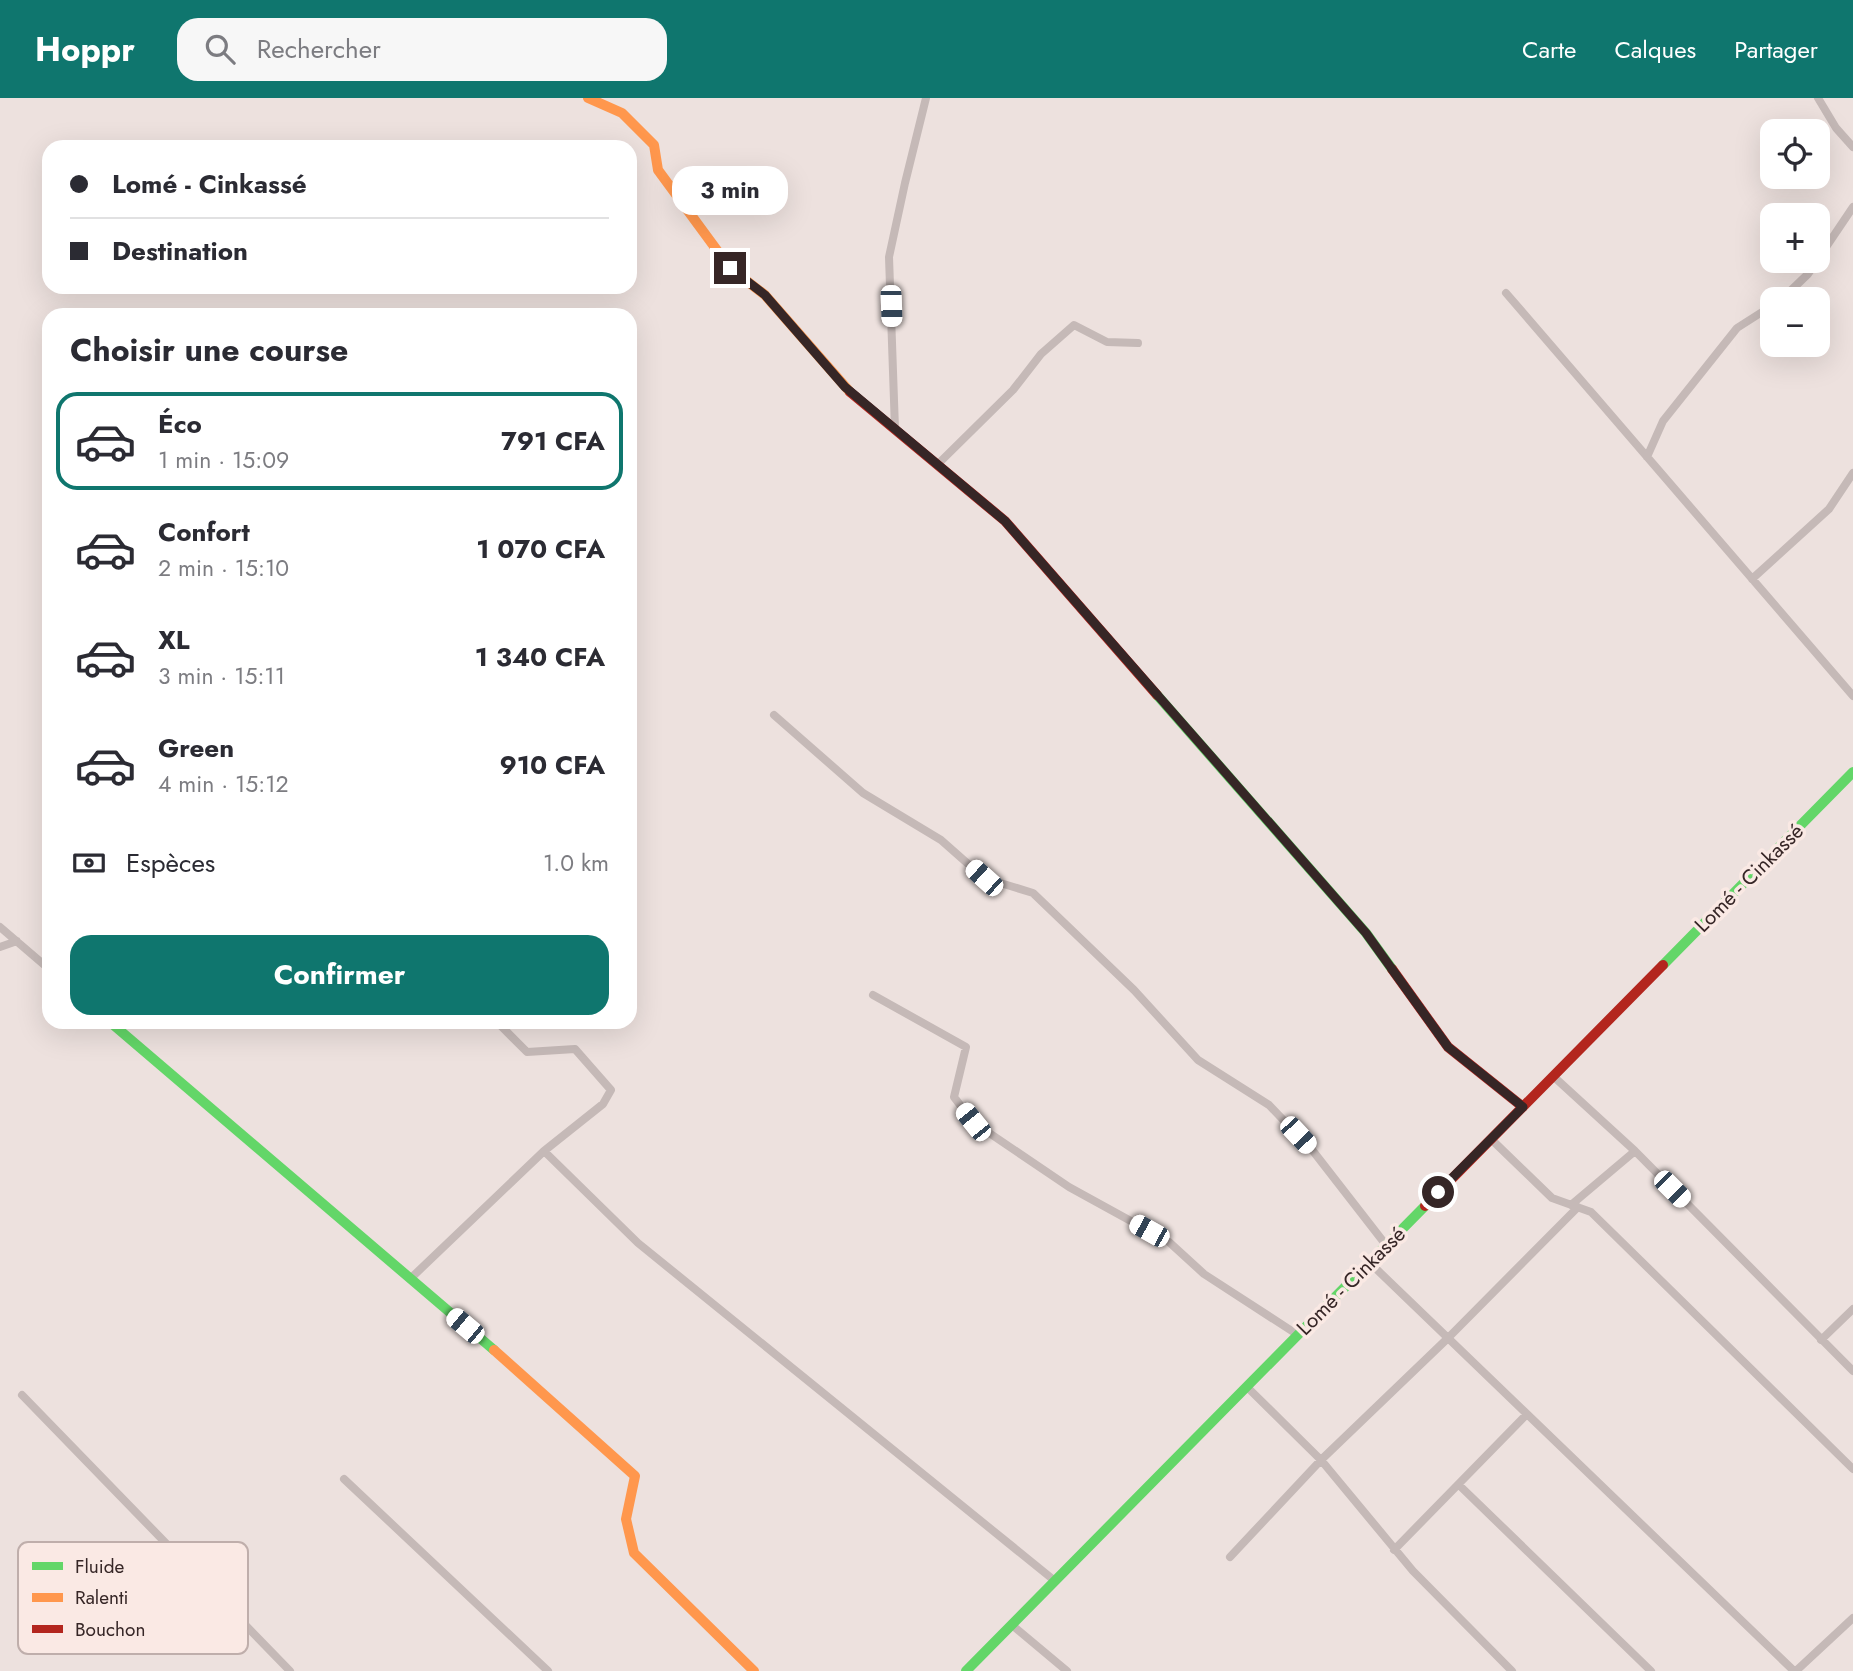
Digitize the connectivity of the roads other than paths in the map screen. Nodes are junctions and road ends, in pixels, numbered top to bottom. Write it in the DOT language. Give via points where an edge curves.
graph roads {
  1 [pos="588,98"];
  2 [pos="926,98"];
  3 [pos="1818,98"];
  4 [pos="1853,148"];
  5 [pos="1853,207"];
  6 [pos="1830,242"];
  7 [pos="1809,273"];
  8 [pos="1795,287"];
  9 [pos="1506,293"];
  10 [pos="1760,313"];
  11 [pos="1138,343"];
  12 [pos="895,429"];
  13 [pos="1647,457"];
  14 [pos="938,464"];
  15 [pos="1853,473"];
  16 [pos="1752,579"];
  17 [pos="1853,696"];
  18 [pos="774,715"];
  19 [pos="1853,772"];
  20 [pos="0,927"];
  21 [pos="16,941"];
  22 [pos="0,947"];
  23 [pos="42,963"];
  24 [pos="873,995"];
  25 [pos="118,1029"];
  26 [pos="504,1029"];
  27 [pos="1553,1076"];
  28 [pos="1523,1107"];
  29 [pos="1490,1139"];
  30 [pos="544,1151"];
  31 [pos="1635,1151"];
  32 [pos="1574,1206"];
  33 [pos="1386,1245"];
  34 [pos="1369,1262"];
  35 [pos="410,1279"];
  36 [pos="1853,1309"];
  37 [pos="1298,1335"];
  38 [pos="1448,1338"];
  39 [pos="1821,1340"];
  40 [pos="1853,1371"];
  41 [pos="1247,1387"];
  42 [pos="22,1395"];
  43 [pos="1527,1414"];
  44 [pos="1321,1460"];
  45 [pos="1853,1469"];
  46 [pos="344,1479"];
  47 [pos="1459,1485"];
  48 [pos="164,1542"];
  49 [pos="1394,1550"];
  50 [pos="1230,1557"];
  51 [pos="1055,1581"];
  52 [pos="1853,1618"];
  53 [pos="1012,1625"];
  54 [pos="248,1629"];
  55 [pos="289,1671"];
  56 [pos="548,1671"];
  57 [pos="754,1671"];
  58 [pos="966,1671"];
  59 [pos="1068,1671"];
  60 [pos="1512,1671"];
  61 [pos="1651,1671"];
  62 [pos="1795,1671"];
  1 -- 12 [label="main road" via="622,113 654,145 658,170 730,268 765,295 845,387"];
  2 -- 12 [label="street" via="890,257"];
  3 -- 4 [label="street"];
  5 -- 6 [label="street"];
  7 -- 8 [label="street"];
  9 -- 13 [label="street"];
  10 -- 13 [label="street" via="1737,328 1663,421"];
  11 -- 14 [label="street" via="1107,342 1074,325"];
  12 -- 14 [label="main road"];
  13 -- 16 [label="street"];
  14 -- 28 [label="main road" via="1005,521 1366,933 1448,1047"];
  15 -- 16 [label="street" via="1829,509"];
  16 -- 17 [label="street"];
  18 -- 33 [label="street" via="863,793 941,840 984,878 1033,893 1135,990 1198,1060 1269,1105"];
  19 -- 27 [label="main road, Lomé - Cinkassé"];
  20 -- 21 [label="street"];
  21 -- 22 [label="street"];
  21 -- 23 [label="street"];
  24 -- 37 [label="street" via="966,1048 954,1097 973,1122 1069,1186 1169,1242 1204,1274"];
  25 -- 35 [label="main road"];
  26 -- 30 [label="street" via="527,1052 575,1049 611,1090 603,1104"];
  27 -- 28 [label="main road, Lomé - Cinkassé"];
  27 -- 31 [label="street"];
  28 -- 29 [label="main road, Lomé - Cinkassé"];
  29 -- 32 [label="street" via="1552,1198"];
  29 -- 33 [label="main road, Lomé - Cinkassé"];
  30 -- 35 [label="street"];
  30 -- 51 [label="street" via="638,1243"];
  31 -- 32 [label="street"];
  31 -- 39 [label="street"];
  32 -- 38 [label="street"];
  32 -- 45 [label="street" via="1591,1212"];
  33 -- 34 [label="main road, Lomé - Cinkassé"];
  34 -- 37 [label="main road, Lomé - Cinkassé"];
  34 -- 38 [label="street"];
  35 -- 57 [label="main road" via="635,1476 626,1519 634,1553"];
  36 -- 39 [label="street"];
  37 -- 41 [label="main road, Lomé - Cinkassé"];
  38 -- 43 [label="street"];
  38 -- 44 [label="street"];
  39 -- 40 [label="street"];
  41 -- 44 [label="street"];
  41 -- 51 [label="main road, Lomé - Cinkassé"];
  42 -- 48 [label="street"];
  43 -- 47 [label="street"];
  43 -- 62 [label="street"];
  44 -- 49 [label="street"];
  44 -- 50 [label="street"];
  46 -- 56 [label="street"];
  47 -- 49 [label="street"];
  47 -- 61 [label="street"];
  49 -- 60 [label="street"];
  51 -- 53 [label="main road, Lomé - Cinkassé"];
  52 -- 62 [label="street"];
  53 -- 58 [label="main road, Lomé - Cinkassé"];
  53 -- 59 [label="street"];
  54 -- 55 [label="street"];
}
